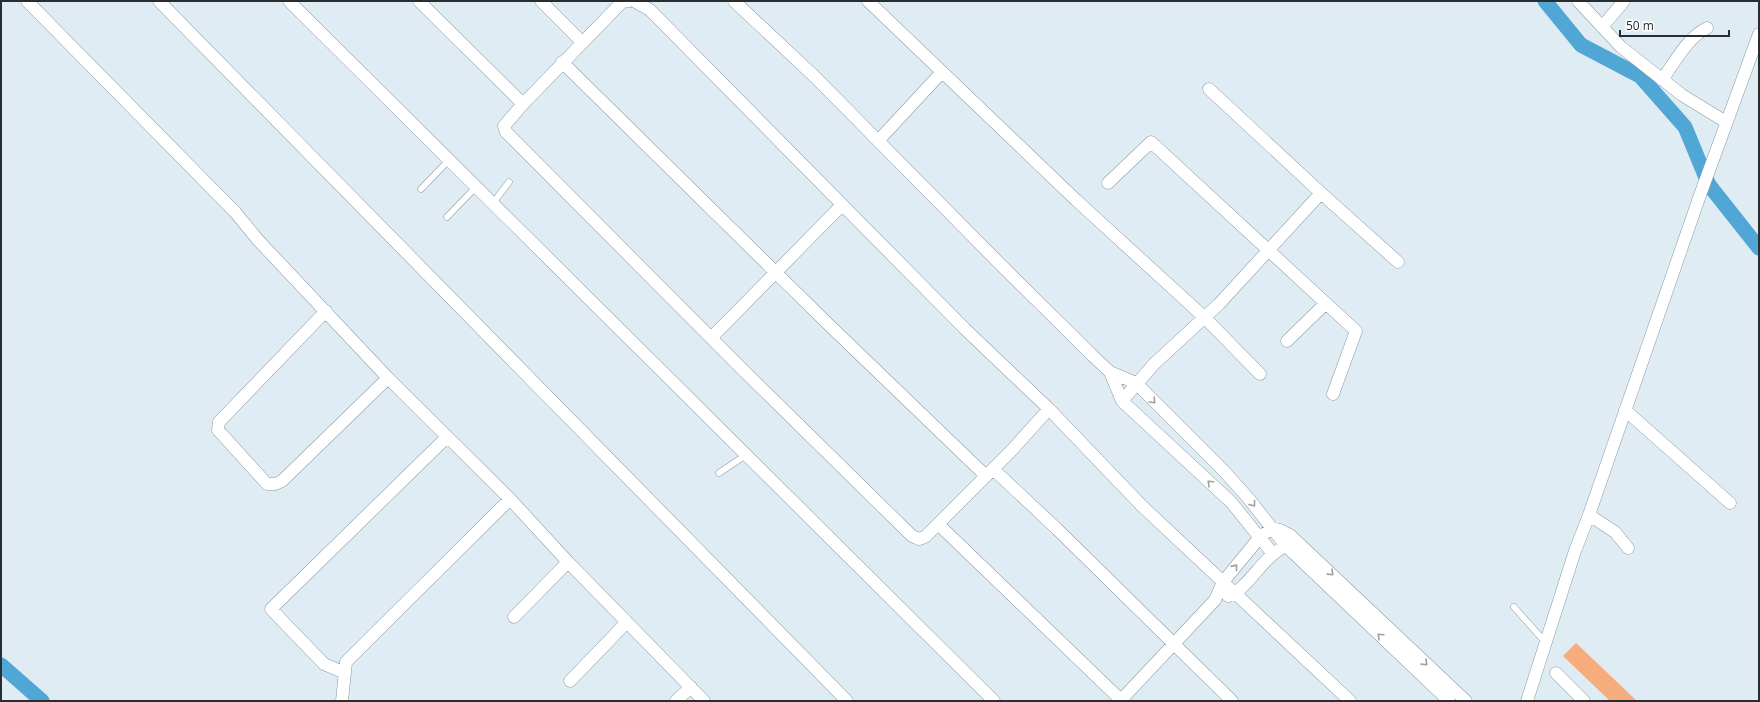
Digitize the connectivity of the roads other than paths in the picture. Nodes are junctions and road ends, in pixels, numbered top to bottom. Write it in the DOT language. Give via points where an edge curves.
graph roads {
  1 [pos="27,1"];
  2 [pos="159,1"];
  3 [pos="289,1"];
  4 [pos="419,1"];
  5 [pos="541,1"];
  6 [pos="629,1"];
  7 [pos="634,1"];
  8 [pos="734,1"];
  9 [pos="868,1"];
  10 [pos="1578,1"];
  11 [pos="1624,1"];
  12 [pos="1602,27"];
  13 [pos="1707,28"];
  14 [pos="1759,34"];
  15 [pos="582,42"];
  16 [pos="562,62"];
  17 [pos="942,72"];
  18 [pos="1662,80"];
  19 [pos="1209,89"];
  20 [pos="523,104"];
  21 [pos="1726,122"];
  22 [pos="878,141"];
  23 [pos="449,160"];
  24 [pos="509,182"];
  25 [pos="1108,183"];
  26 [pos="476,187"];
  27 [pos="421,189"];
  28 [pos="1321,193"];
  29 [pos="493,203"];
  30 [pos="842,205"];
  31 [pos="447,217"];
  32 [pos="1268,249"];
  33 [pos="1398,262"];
  34 [pos="776,272"];
  35 [pos="1326,303"];
  36 [pos="326,311"];
  37 [pos="1204,317"];
  38 [pos="711,338"];
  39 [pos="1287,341"];
  40 [pos="1110,372"];
  41 [pos="1260,374"];
  42 [pos="388,378"];
  43 [pos="1136,383"];
  44 [pos="1333,394"];
  45 [pos="1122,401"];
  46 [pos="1049,409"];
  47 [pos="1626,410"];
  48 [pos="446,436"];
  49 [pos="746,455"];
  50 [pos="990,472"];
  51 [pos="719,474"];
  52 [pos="1241,490"];
  53 [pos="510,499"];
  54 [pos="1231,502"];
  55 [pos="1730,503"];
  56 [pos="1589,516"];
  57 [pos="938,524"];
  58 [pos="1272,528"];
  59 [pos="1260,536"];
  60 [pos="1286,546"];
  61 [pos="1628,548"];
  62 [pos="1273,554"];
  63 [pos="568,562"];
  64 [pos="1222,582"];
  65 [pos="1235,594"];
  66 [pos="1215,600"];
  67 [pos="1514,607"];
  68 [pos="514,617"];
  69 [pos="627,622"];
  70 [pos="1546,643"];
  71 [pos="1174,644"];
  72 [pos="345,673"];
  73 [pos="1556,673"];
  74 [pos="570,681"];
  75 [pos="691,687"];
  76 [pos="1121,700"];
  77 [pos="342,701"];
  78 [pos="676,701"];
  79 [pos="704,701"];
  80 [pos="847,701"];
  81 [pos="994,701"];
  82 [pos="1232,701"];
  83 [pos="1350,701"];
  84 [pos="1449,701"];
  85 [pos="1466,701"];
  86 [pos="1527,701"];
  87 [pos="1584,701"];
  1 -- 36 [label="street" via="235,212 258,240"];
  2 -- 80 [label="street"];
  3 -- 23 [label="street"];
  4 -- 20 [label="street"];
  5 -- 15 [label="street"];
  6 -- 15 [label="street" via="622,2"];
  7 -- 30 [label="street" via="650,10"];
  8 -- 22 [label="street"];
  9 -- 17 [label="street"];
  10 -- 12 [label="street"];
  11 -- 12 [label="street"];
  12 -- 18 [label="street" via="1621,47"];
  13 -- 18 [label="street" via="1699,32 1682,51"];
  14 -- 21 [label="street"];
  15 -- 16 [label="street"];
  16 -- 20 [label="street"];
  16 -- 34 [label="street"];
  17 -- 22 [label="street"];
  17 -- 37 [label="street"];
  18 -- 21 [label="street"];
  19 -- 28 [label="street"];
  20 -- 38 [label="street" via="504,126 506,132"];
  21 -- 47 [label="street"];
  22 -- 40 [label="street"];
  23 -- 26 [label="street"];
  23 -- 27 [label="lane"];
  24 -- 29 [label="lane"];
  25 -- 32 [label="street" via="1151,142"];
  26 -- 29 [label="street"];
  26 -- 31 [label="lane"];
  28 -- 32 [label="street"];
  28 -- 33 [label="street"];
  29 -- 49 [label="street"];
  30 -- 34 [label="street"];
  30 -- 46 [label="street"];
  32 -- 35 [label="street"];
  32 -- 37 [label="street" via="1219,304"];
  34 -- 38 [label="street"];
  34 -- 50 [label="street"];
  35 -- 39 [label="street"];
  35 -- 44 [label="street" via="1356,331"];
  36 -- 42 [label="street"];
  36 -- 42 [label="street" via="219,422 218,430 259,476 267,484 282,481"];
  37 -- 41 [label="street"];
  37 -- 43 [label="street"];
  38 -- 57 [label="street" via="912,536 920,540 925,538"];
  40 -- 43 [label="street"];
  40 -- 45 [label="street"];
  42 -- 48 [label="street"];
  43 -- 45 [label="street"];
  43 -- 52 [label="street, one-way"];
  54 -- 45 [label="street, one-way"];
  46 -- 50 [label="street"];
  46 -- 64 [label="street" via="1141,504"];
  47 -- 55 [label="street"];
  47 -- 56 [label="street"];
  48 -- 53 [label="street"];
  48 -- 72 [label="street" via="271,609 324,664"];
  49 -- 51 [label="lane"];
  49 -- 81 [label="street"];
  50 -- 57 [label="street"];
  50 -- 71 [label="street"];
  52 -- 54 [label="street"];
  52 -- 58 [label="street, one-way"];
  53 -- 63 [label="street"];
  53 -- 72 [label="street" via="346,662"];
  54 -- 59 [label="street"];
  56 -- 61 [label="street" via="1615,532"];
  56 -- 70 [label="street" via="1575,551"];
  57 -- 76 [label="street"];
  58 -- 59 [label="street"];
  58 -- 60 [label="street"];
  58 -- 85 [label="street, one-way" via="1290,535"];
  59 -- 62 [label="street"];
  64 -- 59 [label="street, one-way"];
  60 -- 62 [label="street"];
  84 -- 60 [label="street, one-way"];
  62 -- 65 [label="street"];
  63 -- 68 [label="street"];
  63 -- 69 [label="street"];
  64 -- 65 [label="street"];
  64 -- 66 [label="street"];
  65 -- 66 [label="street"];
  65 -- 83 [label="street"];
  66 -- 71 [label="street"];
  67 -- 70 [label="lane"];
  69 -- 74 [label="street"];
  69 -- 75 [label="street"];
  70 -- 86 [label="street"];
  71 -- 76 [label="street"];
  71 -- 82 [label="street"];
  72 -- 77 [label="street"];
  73 -- 87 [label="street"];
  75 -- 78 [label="street"];
  75 -- 79 [label="street"];
}
